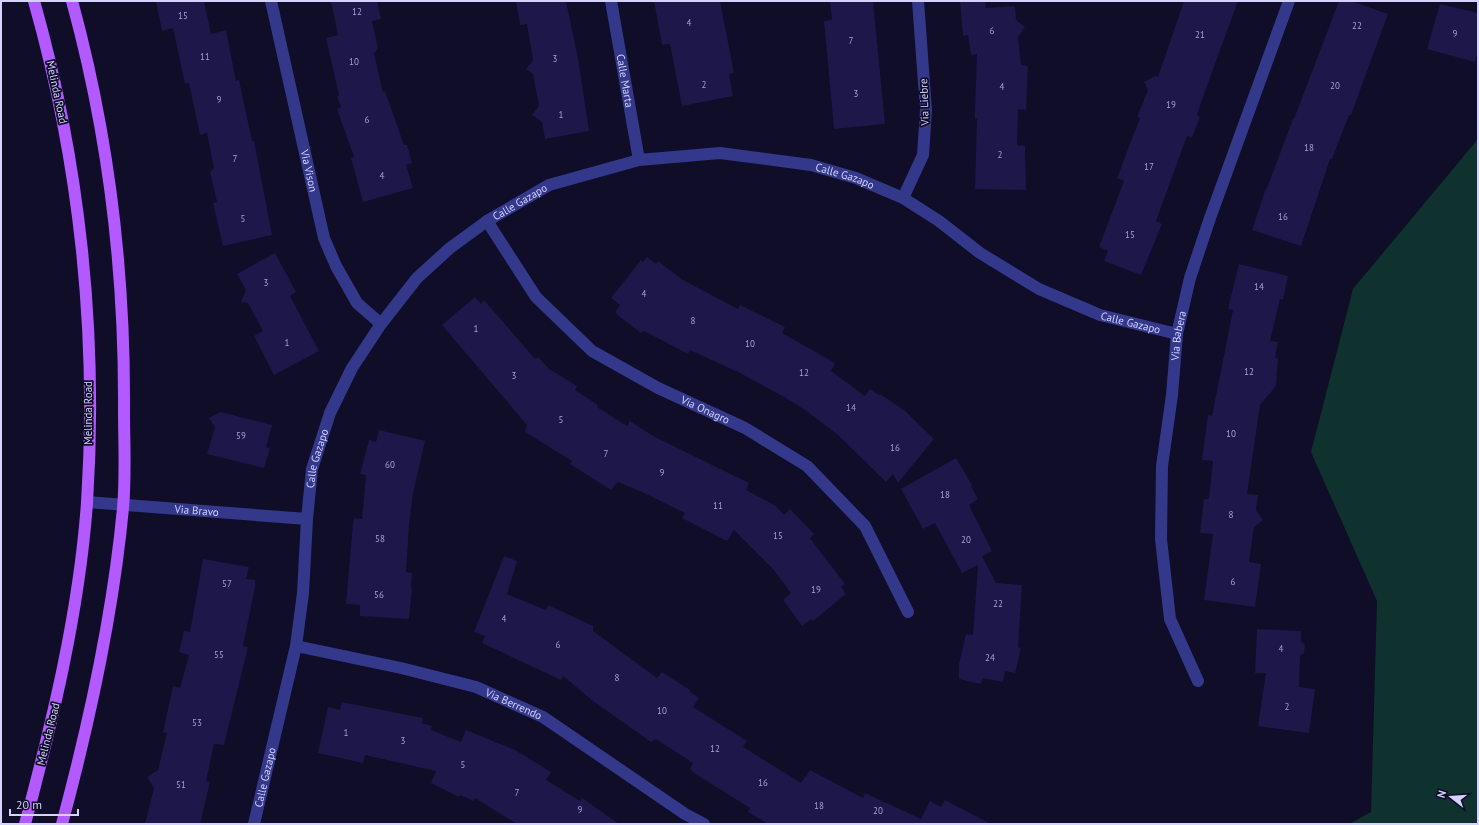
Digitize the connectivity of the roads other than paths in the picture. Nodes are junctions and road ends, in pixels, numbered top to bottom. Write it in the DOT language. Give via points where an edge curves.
graph roads {
  1 [pos="34,1"];
  2 [pos="72,1"];
  3 [pos="271,1"];
  4 [pos="611,1"];
  5 [pos="918,1"];
  6 [pos="1290,1"];
  7 [pos="639,160"];
  8 [pos="903,198"];
  9 [pos="487,221"];
  10 [pos="381,324"];
  11 [pos="1177,334"];
  12 [pos="87,502"];
  13 [pos="123,505"];
  14 [pos="307,519"];
  15 [pos="908,612"];
  16 [pos="296,646"];
  17 [pos="1198,681"];
  18 [pos="25,824"];
  19 [pos="62,824"];
  20 [pos="254,824"];
  21 [pos="704,824"];
  1 -- 12 [label="main road, Melinda Road" via="62,116 78,208 84,267 89,386"];
  2 -- 13 [label="main road" via="82,36 105,147 114,206 124,379"];
  3 -- 10 [label="street, Via Vison" via="324,238 357,303"];
  4 -- 7 [label="street, Calle Marta"];
  5 -- 8 [label="street, Via Liebre" via="926,110 923,155"];
  6 -- 11 [label="street, Via Babera" via="1210,218 1190,278"];
  7 -- 8 [label="street, Calle Gazapo" via="720,153 796,163 856,178"];
  7 -- 9 [label="street, Calle Gazapo" via="549,185"];
  8 -- 11 [label="street, Calle Gazapo" via="939,221 980,253 1039,289 1100,315"];
  9 -- 10 [label="street, Calle Gazapo" via="450,248 417,278"];
  9 -- 15 [label="street, Via Onagro" via="536,297 592,351 658,388 745,428 807,466 865,526"];
  10 -- 14 [label="street, Calle Gazapo" via="352,368 330,413 312,469"];
  11 -- 17 [label="street, Via Babera" via="1162,466 1161,539 1170,619"];
  12 -- 13 [label="street, Via Bravo"];
  12 -- 18 [label="main road, Melinda Road" via="74,605 60,685"];
  13 -- 14 [label="street, Via Bravo"];
  13 -- 19 [label="main road" via="104,648"];
  14 -- 16 [label="street, Calle Gazapo" via="303,593"];
  16 -- 20 [label="street, Calle Gazapo"];
  16 -- 21 [label="street, Via Berrendo" via="476,687 543,717 685,814"];
}
